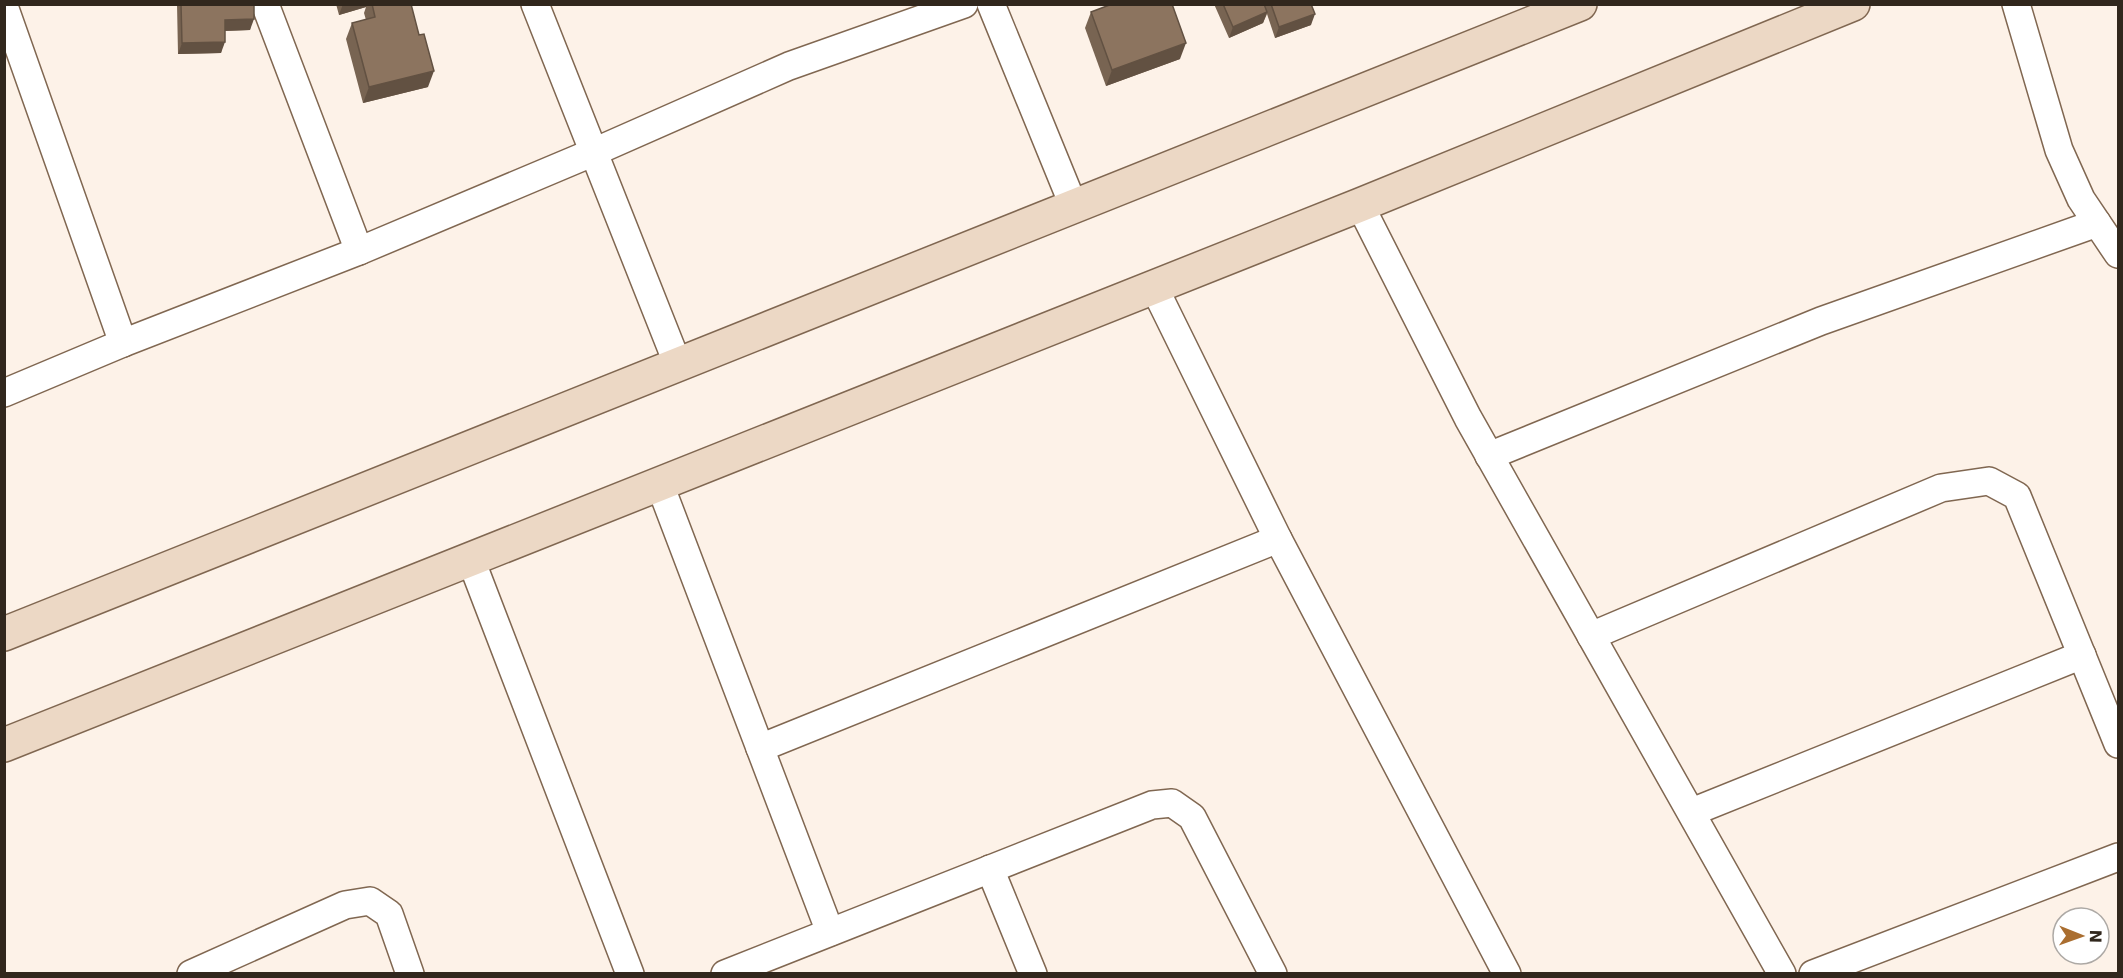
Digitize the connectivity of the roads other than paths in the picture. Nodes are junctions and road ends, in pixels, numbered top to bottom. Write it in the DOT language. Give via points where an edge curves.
graph roads {
  1 [pos="265,4"];
  2 [pos="535,4"];
  3 [pos="964,4"];
  4 [pos="991,4"];
  5 [pos="1580,4"];
  6 [pos="1853,4"];
  7 [pos="2016,4"];
  8 [pos="4,6"];
  9 [pos="594,152"];
  10 [pos="1360,205"];
  11 [pos="1074,207"];
  12 [pos="2097,223"];
  13 [pos="359,251"];
  14 [pos="2118,254"];
  15 [pos="1154,287"];
  16 [pos="123,343"];
  17 [pos="678,365"];
  18 [pos="4,393"];
  19 [pos="1489,456"];
  20 [pos="660,485"];
  21 [pos="1278,539"];
  22 [pos="471,561"];
  23 [pos="4,634"];
  24 [pos="1592,636"];
  25 [pos="2082,655"];
  26 [pos="2118,744"];
  27 [pos="4,746"];
  28 [pos="760,748"];
  29 [pos="1692,812"];
  30 [pos="2118,857"];
  31 [pos="990,869"];
  32 [pos="830,932"];
  33 [pos="191,974"];
  34 [pos="410,974"];
  35 [pos="630,974"];
  36 [pos="725,974"];
  37 [pos="1033,974"];
  38 [pos="1273,974"];
  39 [pos="1508,974"];
  40 [pos="1782,974"];
  41 [pos="1813,974"];
  1 -- 13 [label="street"];
  2 -- 9 [label="street"];
  3 -- 9 [label="street" via="789,66"];
  4 -- 11 [label="street"];
  5 -- 11 [label="main road"];
  6 -- 10 [label="main road"];
  7 -- 12 [label="street" via="2059,150 2081,199"];
  8 -- 16 [label="street"];
  9 -- 13 [label="street"];
  9 -- 17 [label="street"];
  10 -- 15 [label="main road"];
  10 -- 19 [label="street"];
  11 -- 17 [label="main road"];
  12 -- 14 [label="street"];
  12 -- 19 [label="street" via="1821,321"];
  13 -- 16 [label="street"];
  15 -- 20 [label="main road"];
  15 -- 21 [label="street"];
  16 -- 18 [label="street"];
  17 -- 23 [label="main road"];
  19 -- 24 [label="street"];
  20 -- 22 [label="main road"];
  20 -- 28 [label="street"];
  21 -- 28 [label="street"];
  21 -- 39 [label="street"];
  22 -- 27 [label="main road"];
  22 -- 35 [label="street"];
  24 -- 25 [label="street" via="1941,488 1989,481 2017,496"];
  24 -- 29 [label="street"];
  25 -- 26 [label="street"];
  25 -- 29 [label="street"];
  28 -- 32 [label="street"];
  29 -- 40 [label="street"];
  30 -- 41 [label="street"];
  31 -- 32 [label="street"];
  31 -- 37 [label="street"];
  31 -- 38 [label="street" via="1152,805 1172,803 1192,817"];
  32 -- 36 [label="street"];
  33 -- 34 [label="street" via="345,905 370,901 389,914"];
}
